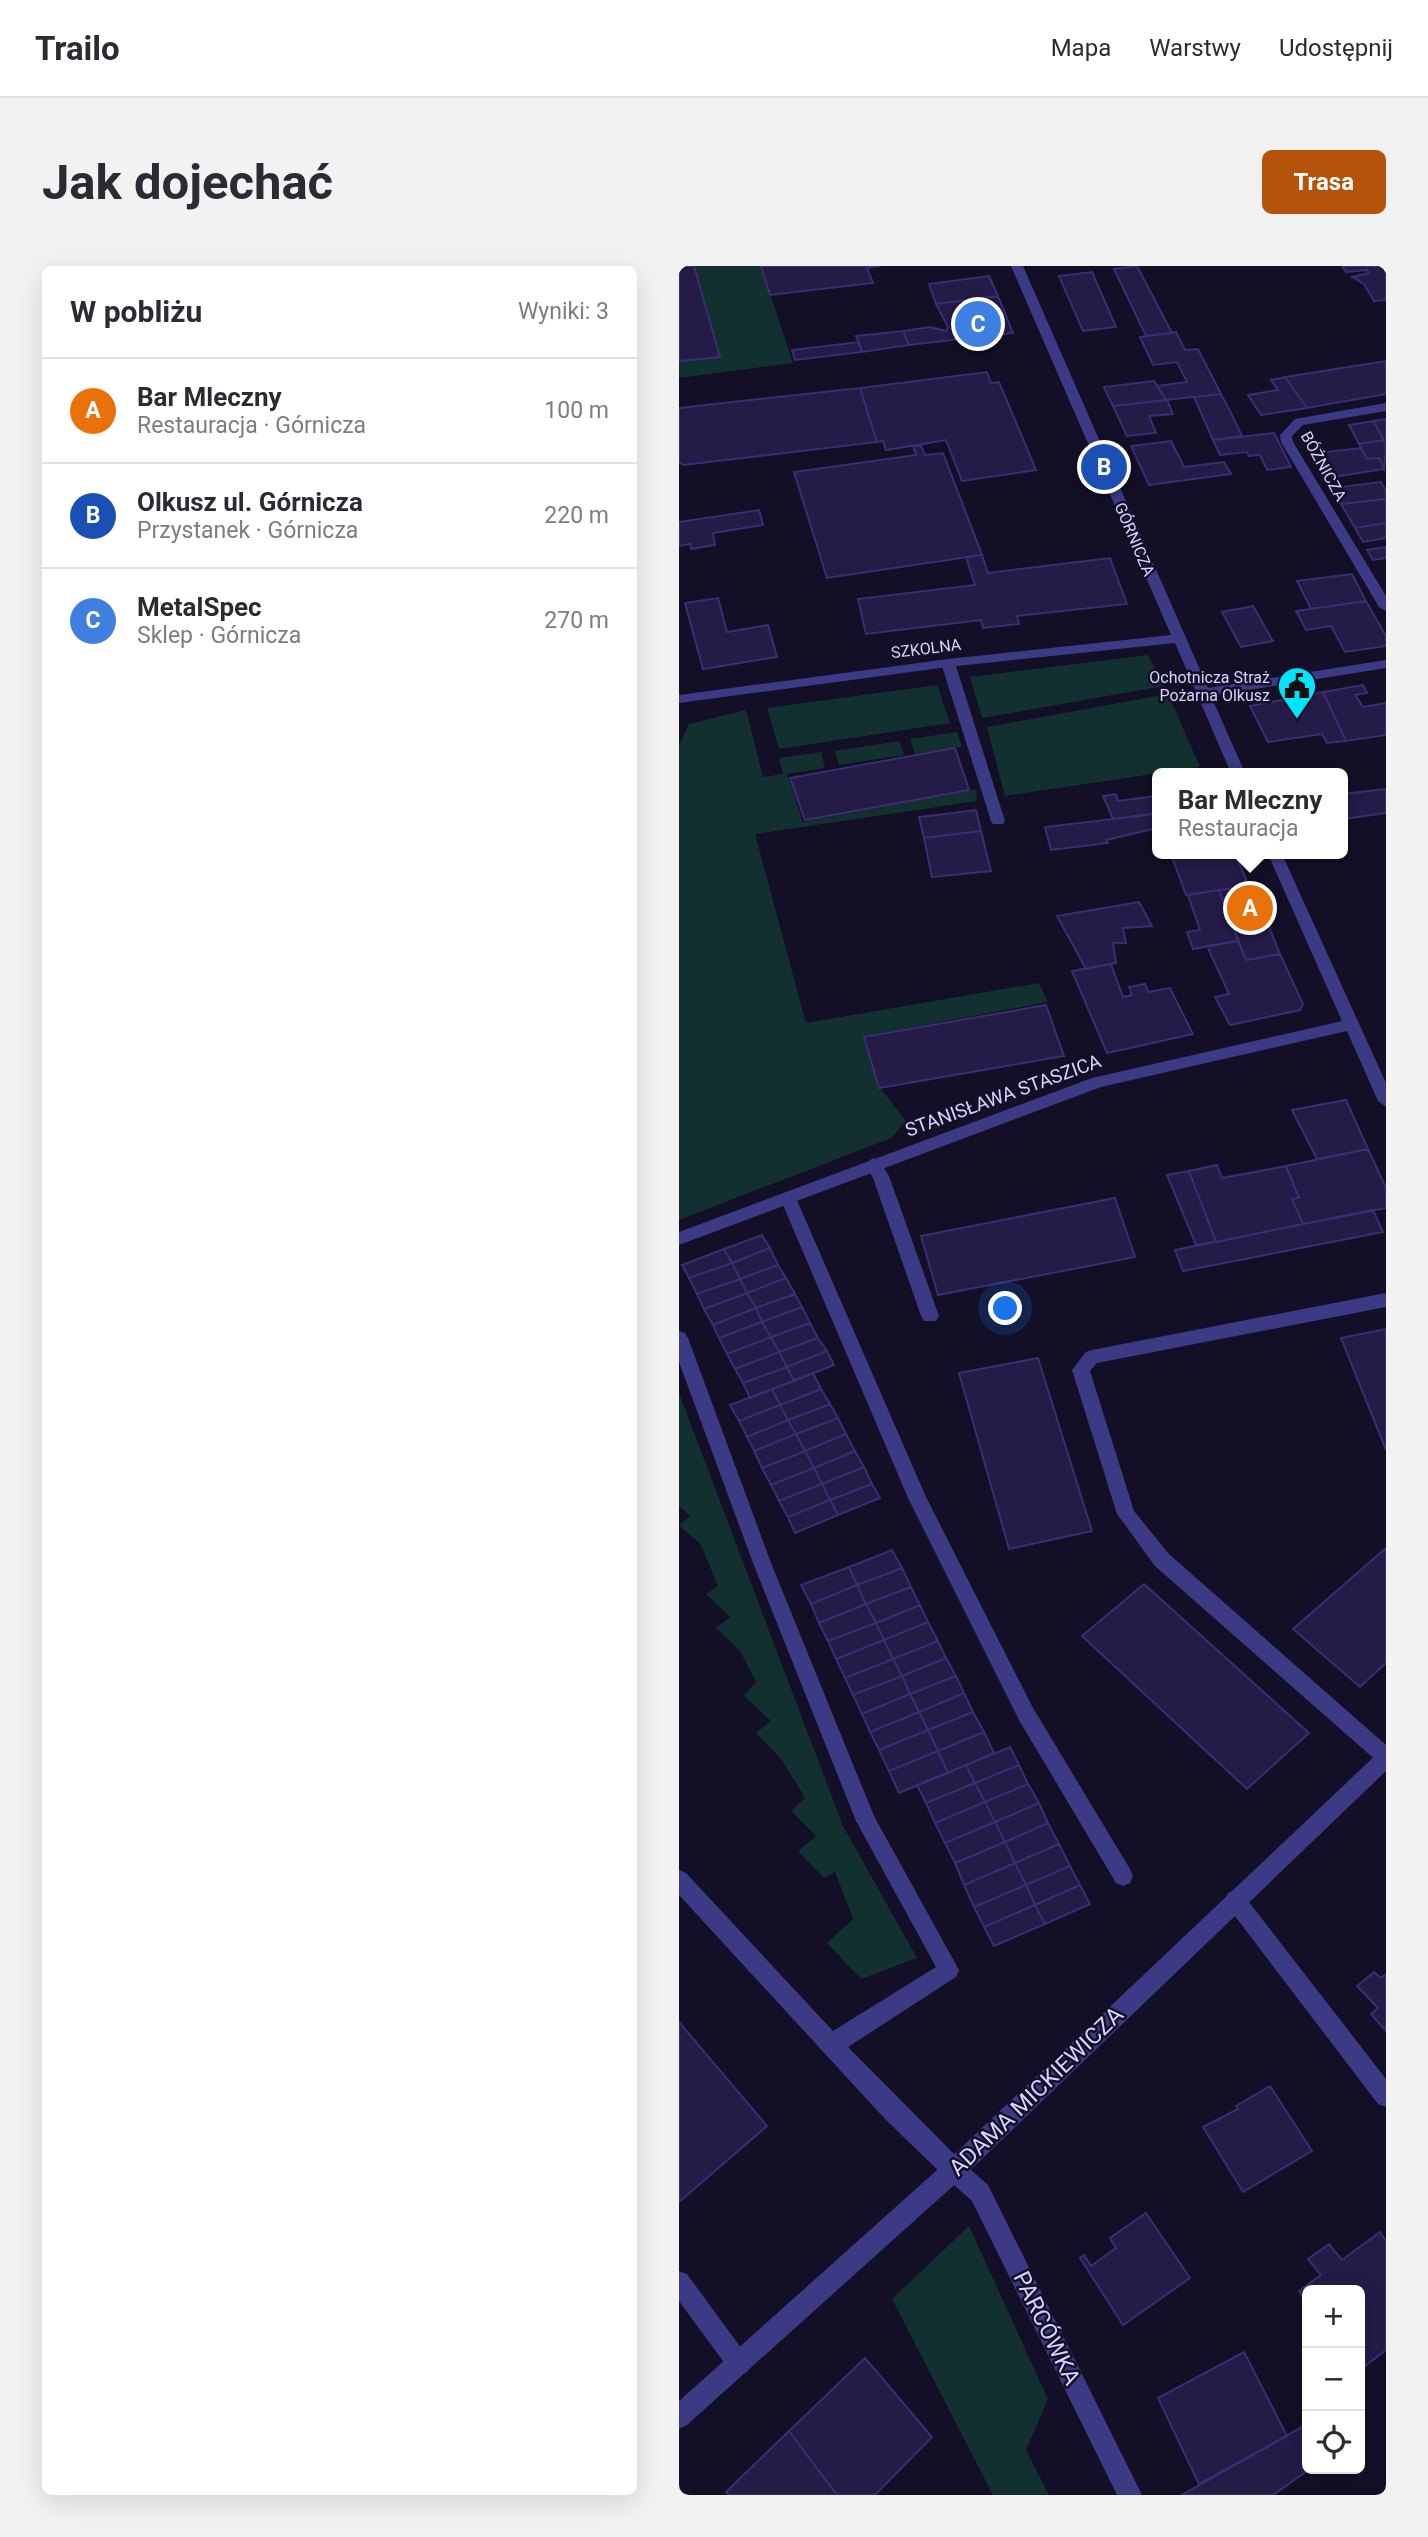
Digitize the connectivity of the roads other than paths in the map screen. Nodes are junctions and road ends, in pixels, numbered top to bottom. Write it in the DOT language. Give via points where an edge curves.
graph roads {
  1 [pos="1017,266"];
  2 [pos="1386,407"];
  3 [pos="1386,607"];
  4 [pos="1177,639"];
  5 [pos="948,663"];
  6 [pos="1386,664"];
  7 [pos="1202,694"];
  8 [pos="679,699"];
  9 [pos="1236,768"];
  10 [pos="998,821"];
  11 [pos="1277,859"];
  12 [pos="1351,1025"];
  13 [pos="1386,1101"];
  14 [pos="873,1164"];
  15 [pos="788,1198"];
  16 [pos="679,1239"];
  17 [pos="1386,1300"];
  18 [pos="930,1317"];
  19 [pos="679,1338"];
  20 [pos="1386,1758"];
  21 [pos="1123,1877"];
  22 [pos="679,1880"];
  23 [pos="1235,1900"];
  24 [pos="831,2045"];
  25 [pos="1386,2096"];
  26 [pos="954,2170"];
  27 [pos="679,2282"];
  28 [pos="739,2364"];
  29 [pos="679,2417"];
  30 [pos="1130,2495"];
  1 -- 4 [label="street, GÓRNICZA"];
  2 -- 3 [label="street, BÓŻNICZA" via="1299,422 1286,435"];
  4 -- 5 [label="street, SZKOLNA"];
  4 -- 7 [label="street, GÓRNICZA"];
  5 -- 8 [label="street, SZKOLNA"];
  5 -- 10 [label="street"];
  6 -- 7 [label="street"];
  7 -- 9 [label="street, GÓRNICZA"];
  11 -- 12 [label="street"];
  12 -- 13 [label="street"];
  12 -- 14 [label="street, STANISŁAWA STASZICA" via="1098,1082"];
  14 -- 15 [label="street, STANISŁAWA STASZICA"];
  14 -- 18 [label="street"];
  15 -- 16 [label="street, STANISŁAWA STASZICA"];
  15 -- 21 [label="street" via="917,1498 1026,1714"];
  17 -- 20 [label="street" via="1092,1357 1081,1370 1126,1514 1162,1559"];
  19 -- 24 [label="street" via="762,1563 866,1821 949,1970"];
  20 -- 23 [label="street, ADAMA MICKIEWICZA"];
  22 -- 24 [label="street, PARCÓWKA"];
  23 -- 25 [label="street"];
  23 -- 26 [label="street, ADAMA MICKIEWICZA"];
  24 -- 26 [label="street, PARCÓWKA"];
  26 -- 28 [label="street, ADAMA MICKIEWICZA"];
  26 -- 30 [label="street, PARCÓWKA" via="981,2193"];
  27 -- 28 [label="street"];
  28 -- 29 [label="street, ADAMA MICKIEWICZA"];
}
